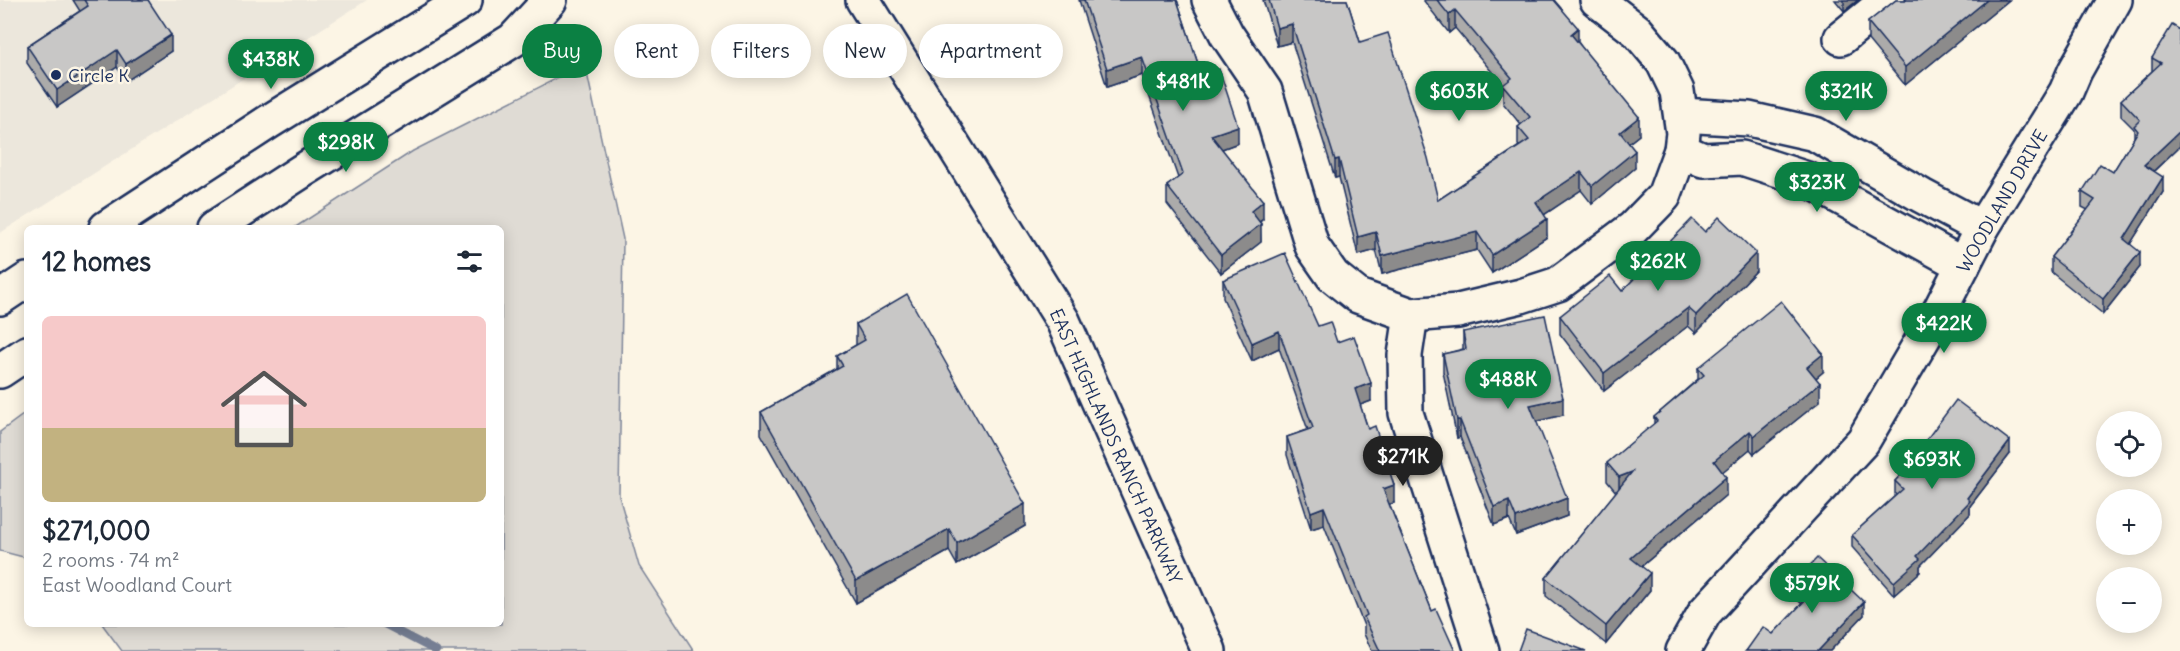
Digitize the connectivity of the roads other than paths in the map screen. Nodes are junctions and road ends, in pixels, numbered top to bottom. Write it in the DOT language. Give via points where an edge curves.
graph roads {
  1 [pos="465,0"];
  2 [pos="550,0"];
  3 [pos="863,0"];
  4 [pos="1209,0"];
  5 [pos="1597,0"];
  6 [pos="1888,0"];
  7 [pos="2115,0"];
  8 [pos="1841,38"];
  9 [pos="1681,116"];
  10 [pos="1681,150"];
  11 [pos="111,225"];
  12 [pos="219,225"];
  13 [pos="1982,228"];
  14 [pos="1963,265"];
  15 [pos="24,282"];
  16 [pos="0,298"];
  17 [pos="1411,315"];
  18 [pos="24,355"];
  19 [pos="0,371"];
  20 [pos="1209,651"];
  21 [pos="1482,651"];
  22 [pos="1683,651"];
  1 -- 11 [label="street"];
  2 -- 12 [label="street" via="513,40"];
  3 -- 20 [label="street, EAST HIGHLANDS RANCH PARKWAY" via="1063,321"];
  4 -- 17 [label="street" via="1227,35 1265,91 1312,246 1333,276 1358,296"];
  5 -- 9 [label="street" via="1637,31 1663,63 1677,91"];
  6 -- 8 [label="street"];
  7 -- 13 [label="street, WOODLAND DRIVE" via="2066,92"];
  9 -- 10 [label="street"];
  9 -- 13 [label="street" via="1749,118 1815,134"];
  10 -- 14 [label="street" via="1703,159 1742,158 1807,179"];
  10 -- 17 [label="street" via="1664,196 1633,228 1558,284 1458,311"];
  13 -- 14 [label="street, WOODLAND DRIVE"];
  14 -- 22 [label="street, WOODLAND DRIVE" via="1863,441 1705,612"];
  15 -- 16 [label="street"];
  17 -- 21 [label="street" via="1405,355 1406,413"];
  18 -- 19 [label="street"];
}
